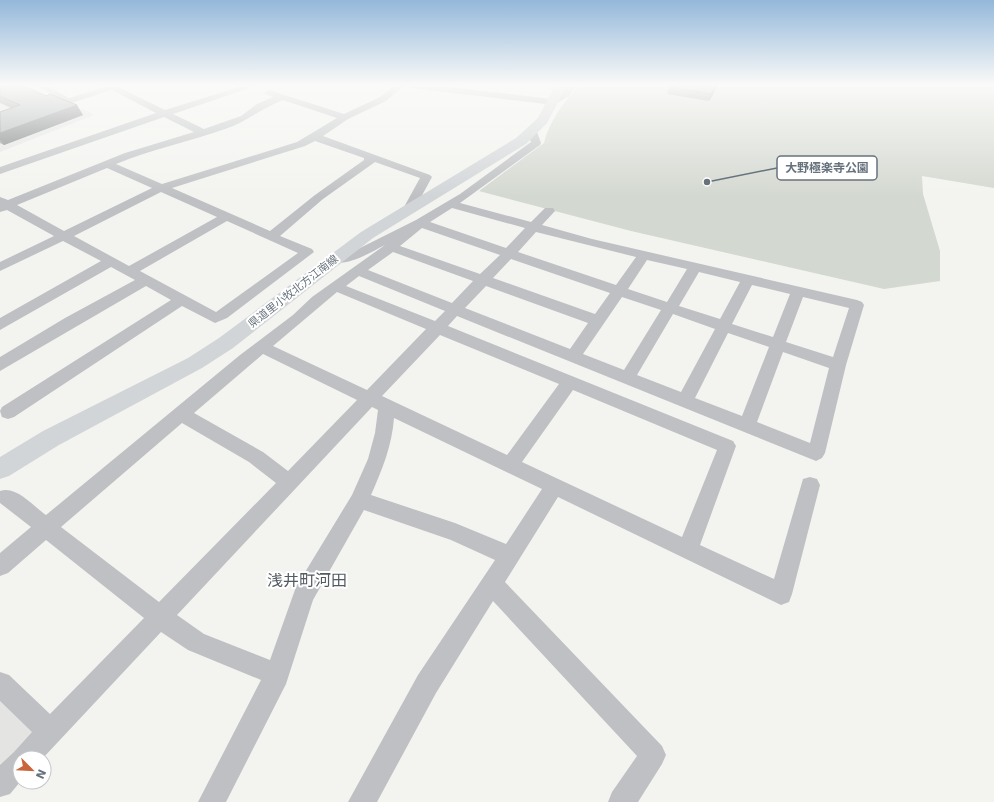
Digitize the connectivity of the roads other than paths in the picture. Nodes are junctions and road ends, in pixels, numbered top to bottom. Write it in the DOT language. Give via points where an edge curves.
graph roads {
  1 [pos="139,122"];
  2 [pos="181,122"];
  3 [pos="232,122"];
  4 [pos="337,122"];
  5 [pos="541,122"];
  6 [pos="532,132"];
  7 [pos="203,133"];
  8 [pos="315,137"];
  9 [pos="369,156"];
  10 [pos="107,164"];
  11 [pos="0,171"];
  12 [pos="160,188"];
  13 [pos="2,204"];
  14 [pos="449,204"];
  15 [pos="410,207"];
  16 [pos="549,211"];
  17 [pos="225,217"];
  18 [pos="420,223"];
  19 [pos="534,227"];
  20 [pos="64,234"];
  21 [pos="271,237"];
  22 [pos="391,247"];
  23 [pos="508,253"];
  24 [pos="644,255"];
  25 [pos="334,259"];
  26 [pos="111,261"];
  27 [pos="0,267"];
  28 [pos="696,267"];
  29 [pos="130,271"];
  30 [pos="359,271"];
  31 [pos="748,279"];
  32 [pos="146,280"];
  33 [pos="483,280"];
  34 [pos="337,287"];
  35 [pos="619,290"];
  36 [pos="798,291"];
  37 [pos="182,300"];
  38 [pos="670,308"];
  39 [pos="455,309"];
  40 [pos="598,321"];
  41 [pos="0,325"];
  42 [pos="724,326"];
  43 [pos="438,327"];
  44 [pos="778,344"];
  45 [pos="262,346"];
  46 [pos="574,355"];
  47 [pos="0,365"];
  48 [pos="838,365"];
  49 [pos="627,378"];
  50 [pos="570,381"];
  51 [pos="686,401"];
  52 [pos="378,402"];
  53 [pos="10,413"];
  54 [pos="181,414"];
  55 [pos="747,425"];
  56 [pos="510,465"];
  57 [pos="0,469"];
  58 [pos="289,482"];
  59 [pos="810,485"];
  60 [pos="555,486"];
  61 [pos="7,497"];
  62 [pos="359,500"];
  63 [pos="47,527"];
  64 [pos="688,549"];
  65 [pos="510,556"];
  66 [pos="0,566"];
  67 [pos="491,584"];
  68 [pos="160,617"];
  69 [pos="277,674"];
  70 [pos="0,684"];
  71 [pos="50,732"];
  72 [pos="33,750"];
  73 [pos="12,771"];
  74 [pos="0,784"];
  75 [pos="212,802"];
  76 [pos="362,802"];
  77 [pos="622,802"];
  1 -- 11 [label="street"];
  2 -- 7 [label="street"];
  3 -- 7 [label="street"];
  4 -- 8 [label="street"];
  5 -- 6 [label="main road, 県道里小牧北方江南線"];
  6 -- 14 [label="street" via="536,143 464,196"];
  6 -- 15 [label="main road, 県道里小牧北方江南線" via="514,146"];
  7 -- 10 [label="street"];
  8 -- 9 [label="street"];
  8 -- 12 [label="street" via="301,144"];
  9 -- 15 [label="street" via="426,177"];
  9 -- 21 [label="street" via="370,161 363,167 319,197"];
  10 -- 12 [label="street"];
  10 -- 13 [label="street"];
  12 -- 17 [label="street"];
  12 -- 20 [label="street"];
  13 -- 20 [label="street"];
  14 -- 18 [label="street"];
  14 -- 19 [label="street"];
  15 -- 25 [label="main road, 県道里小牧北方江南線"];
  16 -- 19 [label="street"];
  17 -- 21 [label="street"];
  17 -- 29 [label="street"];
  18 -- 22 [label="street"];
  18 -- 23 [label="street"];
  18 -- 25 [label="street" via="353,256"];
  19 -- 23 [label="street"];
  19 -- 24 [label="street"];
  20 -- 26 [label="street"];
  20 -- 27 [label="street"];
  21 -- 37 [label="street" via="307,252 215,318"];
  22 -- 30 [label="street"];
  22 -- 33 [label="street"];
  23 -- 33 [label="street"];
  23 -- 35 [label="street"];
  24 -- 28 [label="street"];
  24 -- 35 [label="street"];
  25 -- 57 [label="main road, 県道里小牧北方江南線" via="226,343 195,363 58,434"];
  26 -- 29 [label="street"];
  26 -- 41 [label="street"];
  28 -- 31 [label="street"];
  28 -- 38 [label="street"];
  29 -- 32 [label="street"];
  30 -- 34 [label="street"];
  30 -- 39 [label="street"];
  31 -- 36 [label="street"];
  31 -- 42 [label="street"];
  32 -- 37 [label="street"];
  32 -- 47 [label="street" via="56,329"];
  33 -- 39 [label="street"];
  33 -- 40 [label="street"];
  34 -- 43 [label="street"];
  34 -- 45 [label="street"];
  35 -- 38 [label="street"];
  35 -- 40 [label="street"];
  36 -- 44 [label="street"];
  36 -- 48 [label="street" via="858,305"];
  37 -- 53 [label="street"];
  38 -- 42 [label="street"];
  38 -- 49 [label="street"];
  39 -- 43 [label="street"];
  39 -- 46 [label="street"];
  40 -- 46 [label="street"];
  42 -- 44 [label="street"];
  42 -- 51 [label="street"];
  43 -- 50 [label="street"];
  43 -- 52 [label="street"];
  44 -- 48 [label="street"];
  44 -- 55 [label="street"];
  45 -- 52 [label="street"];
  45 -- 54 [label="street"];
  46 -- 49 [label="street"];
  48 -- 55 [label="street" via="816,453"];
  49 -- 51 [label="street"];
  50 -- 56 [label="street"];
  50 -- 64 [label="street" via="727,446"];
  51 -- 55 [label="street"];
  52 -- 56 [label="street"];
  52 -- 58 [label="street"];
  52 -- 62 [label="street" via="384,433 377,459"];
  54 -- 58 [label="street" via="256,457"];
  54 -- 63 [label="street"];
  56 -- 60 [label="street"];
  58 -- 68 [label="street"];
  59 -- 64 [label="street" via="781,594"];
  60 -- 64 [label="street"];
  60 -- 65 [label="street"];
  61 -- 63 [label="street"];
  62 -- 65 [label="street" via="455,532"];
  62 -- 69 [label="street" via="304,595"];
  63 -- 66 [label="street"];
  63 -- 68 [label="street"];
  65 -- 67 [label="street"];
  67 -- 76 [label="street" via="427,684"];
  67 -- 77 [label="street" via="653,755"];
  68 -- 69 [label="street" via="196,642"];
  68 -- 71 [label="street"];
  69 -- 75 [label="street"];
  70 -- 71 [label="street"];
  71 -- 72 [label="street"];
  73 -- 74 [label="street"];
}
